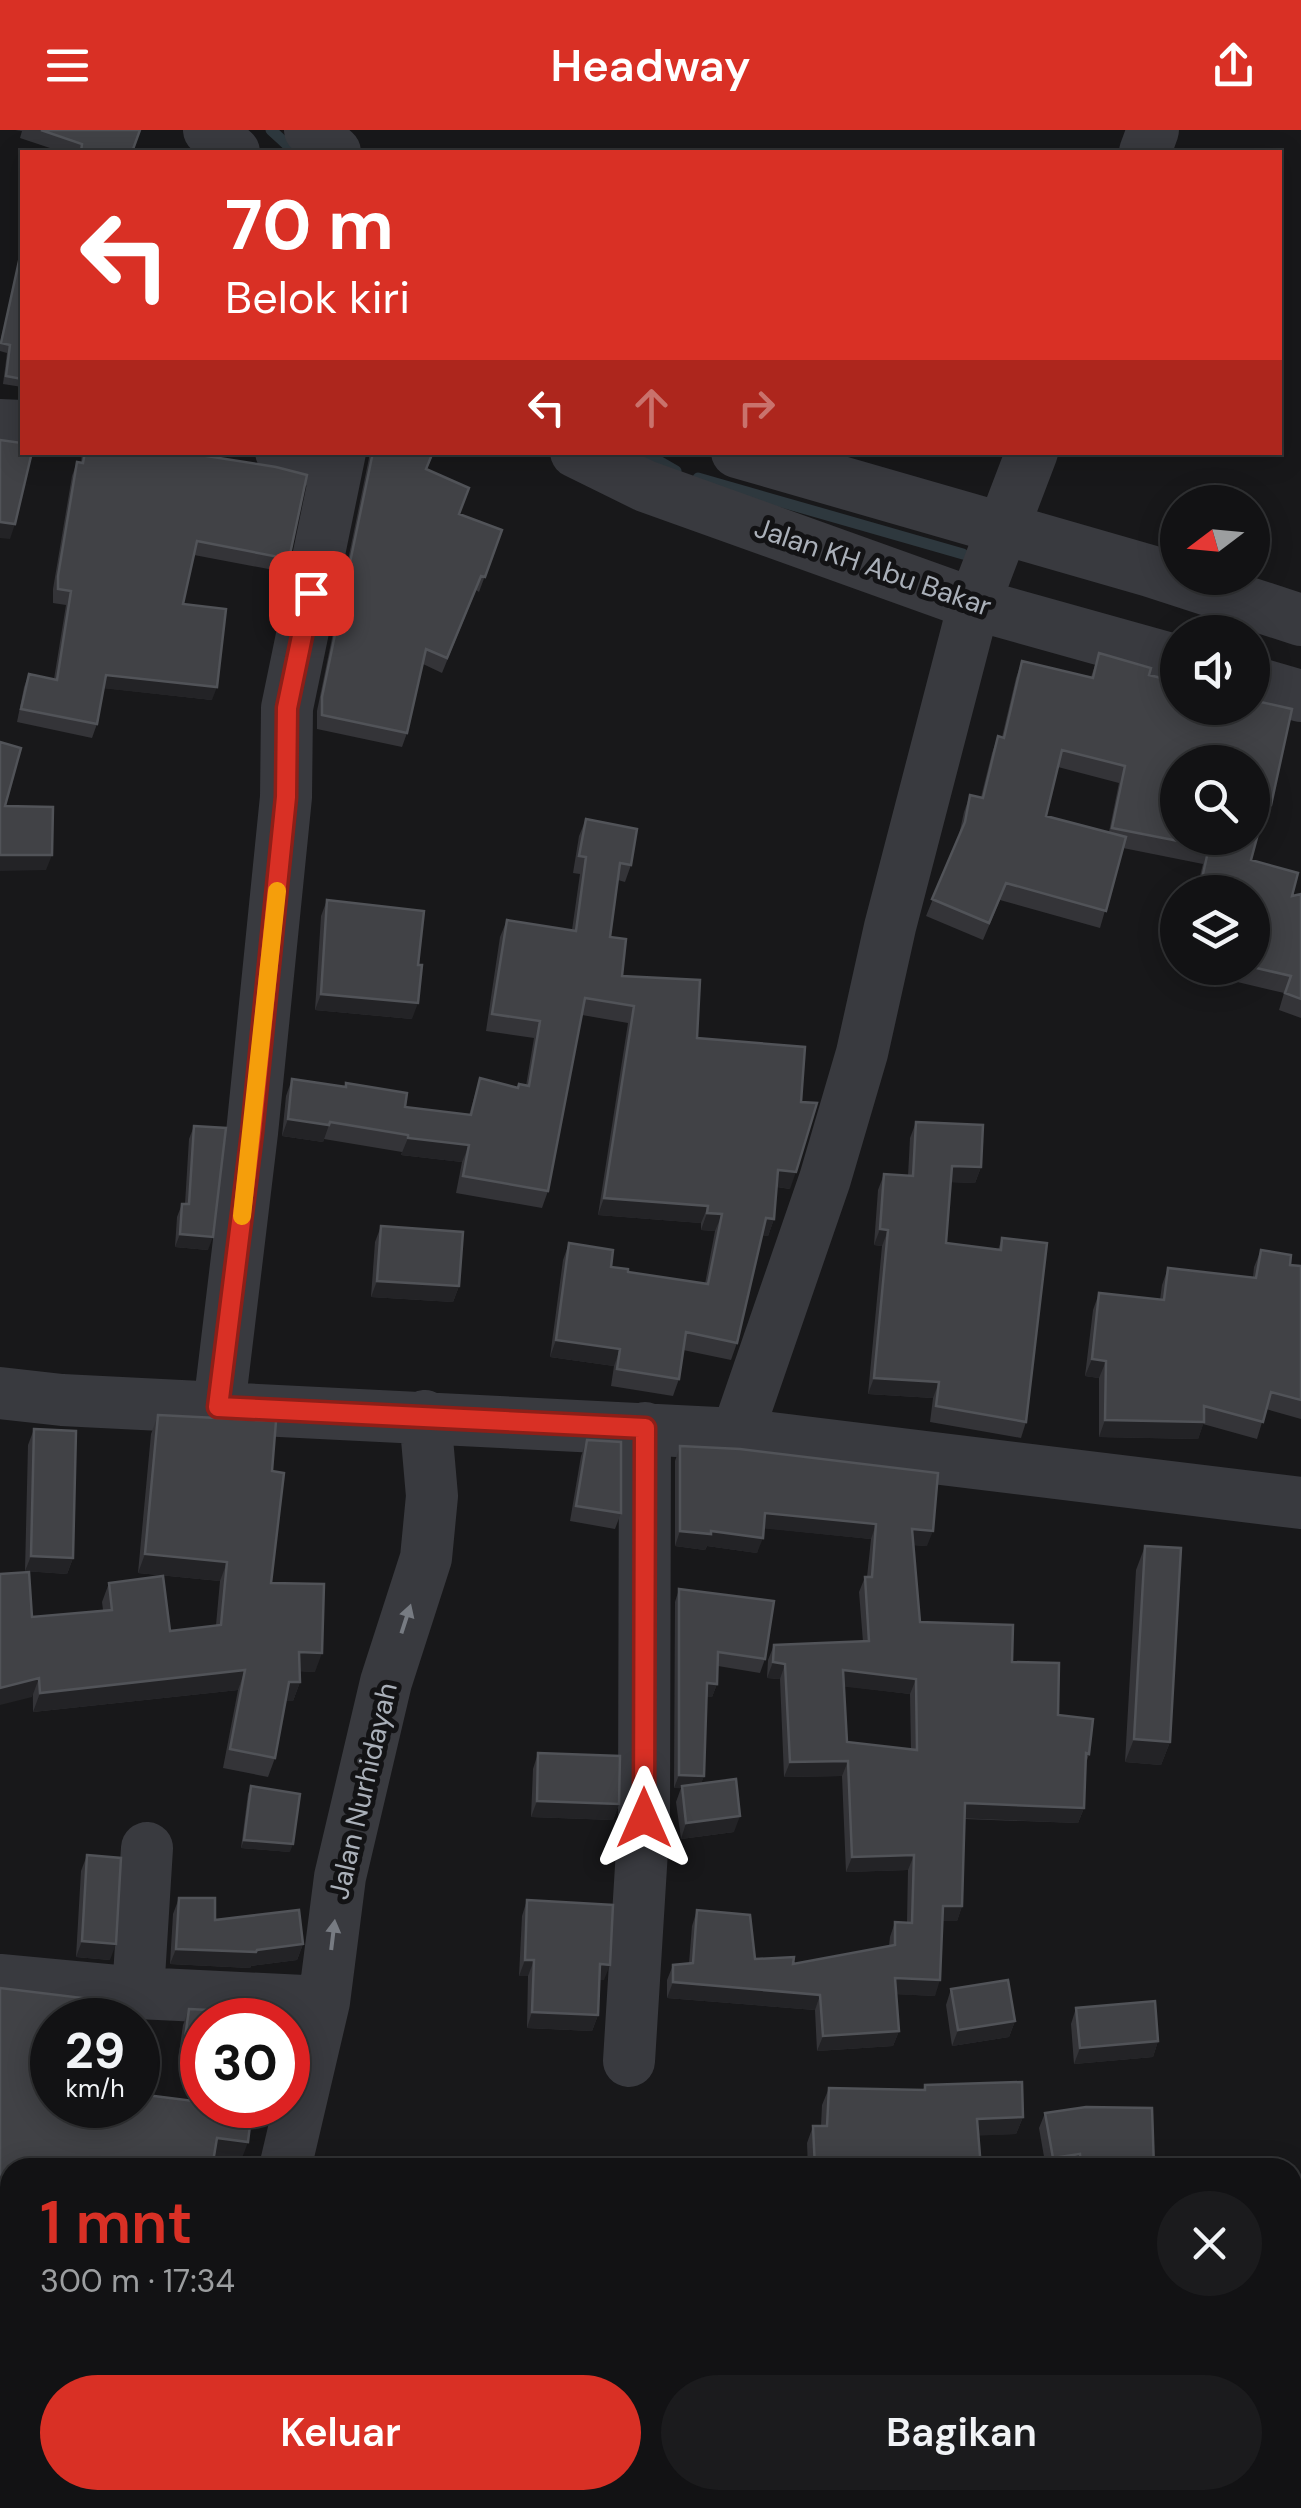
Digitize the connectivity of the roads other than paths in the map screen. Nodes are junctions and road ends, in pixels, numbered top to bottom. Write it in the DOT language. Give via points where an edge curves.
graph roads {
  1 [pos="209,130"];
  2 [pos="310,130"];
  3 [pos="232,150"];
  4 [pos="332,150"];
  5 [pos="302,455"];
  6 [pos="582,455"];
  7 [pos="1031,455"];
  8 [pos="759,456"];
  9 [pos="338,460"];
  10 [pos="1002,530"];
  11 [pos="974,604"];
  12 [pos="1301,620"];
  13 [pos="1160,656"];
  14 [pos="1270,687"];
  15 [pos="1301,696"];
  16 [pos="0,1393"];
  17 [pos="218,1407"];
  18 [pos="425,1416"];
  19 [pos="645,1428"];
  20 [pos="736,1434"];
  21 [pos="1301,1503"];
  22 [pos="147,1848"];
  23 [pos="0,1980"];
  24 [pos="138,1993"];
  25 [pos="324,2002"];
  26 [pos="630,2061"];
  27 [pos="286,2158"];
  1 -- 3 [label="street"];
  2 -- 4 [label="street"];
  5 -- 9 [label="street"];
  6 -- 11 [label="street, Jalan KH Abu Bakar" via="645,486"];
  7 -- 10 [label="street"];
  8 -- 10 [label="street"];
  9 -- 17 [label="street" via="287,708 286,797"];
  10 -- 11 [label="street"];
  10 -- 12 [label="street"];
  11 -- 13 [label="street, Jalan KH Abu Bakar"];
  11 -- 20 [label="street" via="862,1053"];
  14 -- 15 [label="street"];
  16 -- 17 [label="street"];
  17 -- 18 [label="street"];
  18 -- 19 [label="street"];
  25 -- 18 [label="street, Jalan Nurhidayah, one-way" via="340,1876 386,1682 426,1558 432,1496"];
  19 -- 20 [label="street"];
  19 -- 26 [label="street" via="644,1818"];
  20 -- 21 [label="street"];
  22 -- 24 [label="street"];
  23 -- 24 [label="street"];
  24 -- 25 [label="street"];
  25 -- 27 [label="street, Jalan Nurhidayah"];
}
